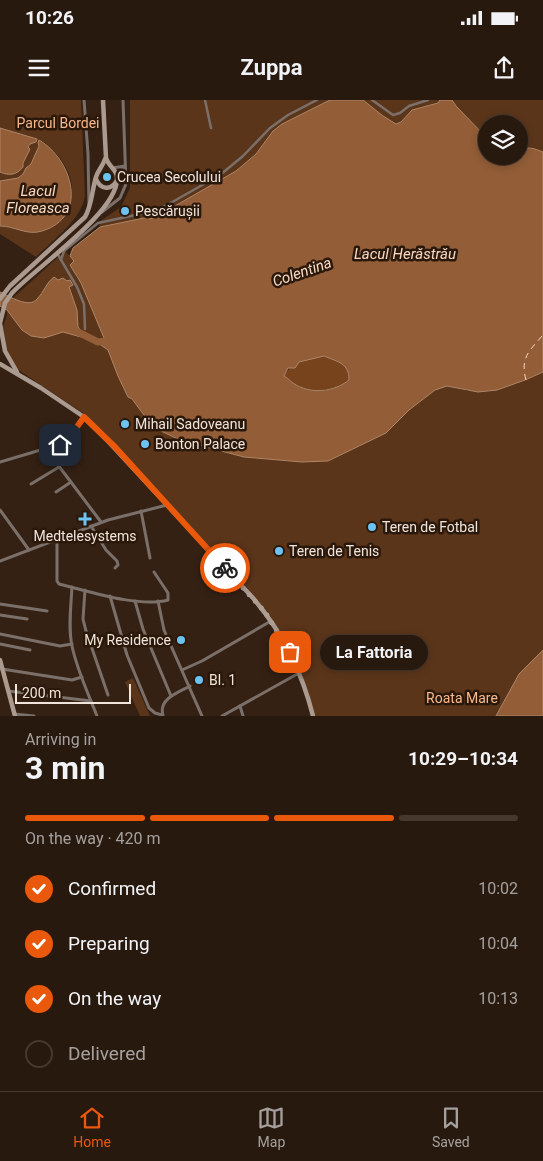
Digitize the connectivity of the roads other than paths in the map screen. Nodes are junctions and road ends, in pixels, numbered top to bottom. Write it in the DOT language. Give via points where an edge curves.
graph roads {
  1 [pos="84,100"];
  2 [pos="103,100"];
  3 [pos="122,100"];
  4 [pos="205,100"];
  5 [pos="317,100"];
  6 [pos="372,100"];
  7 [pos="428,100"];
  8 [pos="211,128"];
  9 [pos="106,158"];
  10 [pos="126,166"];
  11 [pos="102,167"];
  12 [pos="111,167"];
  13 [pos="96,175"];
  14 [pos="117,177"];
  15 [pos="89,208"];
  16 [pos="99,214"];
  17 [pos="56,253"];
  18 [pos="61,260"];
  19 [pos="0,299"];
  20 [pos="0,323"];
  21 [pos="85,329"];
  22 [pos="0,364"];
  23 [pos="18,373"];
  24 [pos="84,417"];
  25 [pos="46,449"];
  26 [pos="0,462"];
  27 [pos="60,467"];
  28 [pos="71,482"];
  29 [pos="31,484"];
  30 [pos="56,492"];
  31 [pos="168,505"];
  32 [pos="0,510"];
  33 [pos="141,511"];
  34 [pos="101,522"];
  35 [pos="91,526"];
  36 [pos="57,539"];
  37 [pos="29,550"];
  38 [pos="150,558"];
  39 [pos="0,561"];
  40 [pos="115,568"];
  41 [pos="154,572"];
  42 [pos="72,587"];
  43 [pos="85,590"];
  44 [pos="110,596"];
  45 [pos="135,600"];
  46 [pos="158,601"];
  47 [pos="0,604"];
  48 [pos="47,611"];
  49 [pos="0,615"];
  50 [pos="27,619"];
  51 [pos="271,621"];
  52 [pos="0,634"];
  53 [pos="0,644"];
  54 [pos="72,644"];
  55 [pos="30,650"];
  56 [pos="0,660"];
  57 [pos="2,669"];
  58 [pos="182,670"];
  59 [pos="300,672"];
  60 [pos="82,677"];
  61 [pos="190,686"];
  62 [pos="8,691"];
  63 [pos="108,695"];
  64 [pos="171,696"];
  65 [pos="91,701"];
  66 [pos="240,706"];
  67 [pos="15,715"];
  68 [pos="163,715"];
  69 [pos="34,716"];
  70 [pos="97,716"];
  71 [pos="202,716"];
  72 [pos="222,716"];
  73 [pos="244,716"];
  74 [pos="313,716"];
  1 -- 15 [label="street"];
  2 -- 9 [label="main road"];
  3 -- 10 [label="street"];
  4 -- 8 [label="street"];
  5 -- 18 [label="street" via="270,128 220,175 158,209 98,223 64,251"];
  6 -- 7 [label="street" via="393,115"];
  9 -- 11 [label="main road"];
  9 -- 12 [label="main road"];
  10 -- 12 [label="street"];
  10 -- 14 [label="street"];
  10 -- 16 [label="street" via="123,194"];
  11 -- 12 [label="main road"];
  11 -- 13 [label="main road"];
  12 -- 14 [label="main road"];
  13 -- 14 [label="main road" via="98,183 105,188 113,186"];
  13 -- 15 [label="main road"];
  14 -- 16 [label="main road" via="115,192"];
  15 -- 19 [label="main road" via="72,230"];
  16 -- 17 [label="main road"];
  17 -- 18 [label="street"];
  17 -- 20 [label="main road" via="15,290 7,300"];
  18 -- 21 [label="street" via="84,304"];
  20 -- 23 [label="main road" via="5,352"];
  22 -- 23 [label="main road"];
  23 -- 24 [label="main road"];
  24 -- 25 [label="street" via="67,441"];
  24 -- 31 [label="main road"];
  25 -- 26 [label="street"];
  25 -- 27 [label="street"];
  27 -- 28 [label="street"];
  27 -- 29 [label="street"];
  28 -- 30 [label="street"];
  28 -- 34 [label="street"];
  31 -- 33 [label="street"];
  31 -- 51 [label="main road"];
  32 -- 37 [label="street"];
  33 -- 34 [label="street"];
  33 -- 38 [label="street"];
  34 -- 35 [label="street"];
  35 -- 36 [label="street"];
  35 -- 40 [label="street" via="117,562"];
  36 -- 37 [label="street"];
  36 -- 42 [label="street" via="57,581"];
  37 -- 39 [label="street"];
  41 -- 46 [label="street" via="169,596 168,600"];
  42 -- 43 [label="street"];
  42 -- 54 [label="street"];
  43 -- 44 [label="street"];
  43 -- 63 [label="street" via="83,618"];
  44 -- 45 [label="street"];
  44 -- 68 [label="street" via="129,661 149,708"];
  45 -- 46 [label="street"];
  45 -- 64 [label="street" via="143,629"];
  46 -- 58 [label="street" via="164,630"];
  47 -- 48 [label="street"];
  49 -- 50 [label="street"];
  51 -- 58 [label="street"];
  51 -- 59 [label="main road"];
  52 -- 54 [label="street" via="60,646"];
  53 -- 55 [label="street"];
  54 -- 60 [label="street"];
  56 -- 57 [label="main road"];
  57 -- 60 [label="street" via="72,680"];
  57 -- 62 [label="main road"];
  58 -- 61 [label="street"];
  59 -- 66 [label="street"];
  59 -- 74 [label="main road"];
  60 -- 65 [label="street"];
  61 -- 64 [label="street"];
  61 -- 71 [label="street"];
  62 -- 65 [label="street"];
  62 -- 67 [label="main road"];
  64 -- 68 [label="street" via="163,705"];
  65 -- 70 [label="street"];
  66 -- 72 [label="street"];
  66 -- 73 [label="street"];
  67 -- 69 [label="street"];
}
